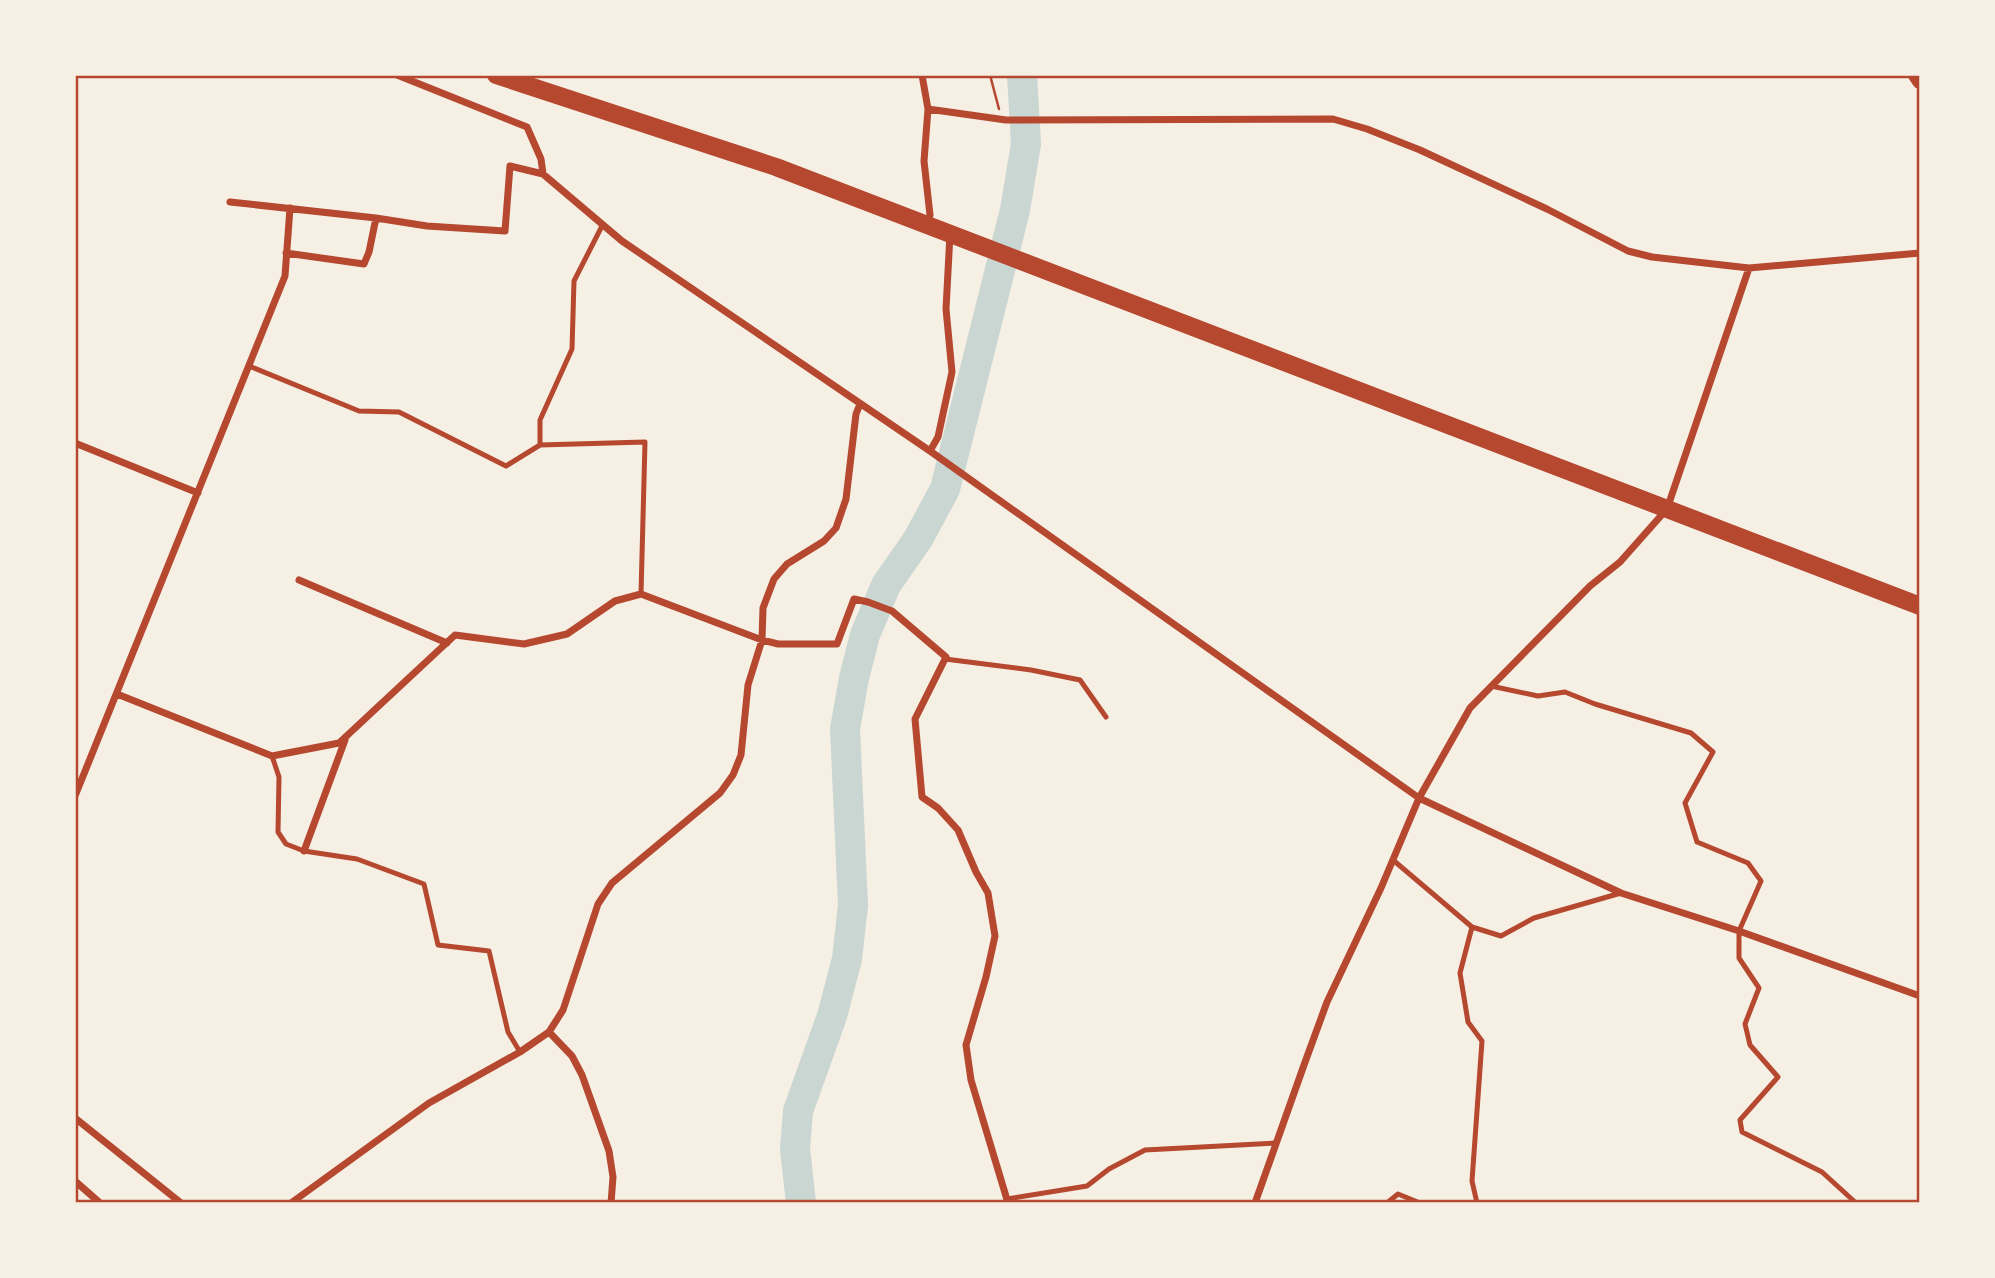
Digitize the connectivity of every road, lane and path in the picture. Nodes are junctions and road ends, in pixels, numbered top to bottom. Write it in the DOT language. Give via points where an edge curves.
graph roads {
  1 [pos="397,75"];
  2 [pos="495,75"];
  3 [pos="922,75"];
  4 [pos="990,75"];
  5 [pos="1916,75"];
  6 [pos="1920,81"];
  7 [pos="928,109"];
  8 [pos="1002,120"];
  9 [pos="543,174"];
  10 [pos="230,202"];
  11 [pos="290,208"];
  12 [pos="376,218"];
  13 [pos="928,224"];
  14 [pos="602,226"];
  15 [pos="950,233"];
  16 [pos="286,253"];
  17 [pos="1920,253"];
  18 [pos="1749,268"];
  19 [pos="249,366"];
  20 [pos="860,404"];
  21 [pos="75,443"];
  22 [pos="540,445"];
  23 [pos="930,451"];
  24 [pos="198,494"];
  25 [pos="1667,509"];
  26 [pos="299,580"];
  27 [pos="641,594"];
  28 [pos="1920,606"];
  29 [pos="762,640"];
  30 [pos="447,643"];
  31 [pos="945,659"];
  32 [pos="1491,687"];
  33 [pos="117,694"];
  34 [pos="1106,717"];
  35 [pos="346,737"];
  36 [pos="272,755"];
  37 [pos="75,796"];
  38 [pos="1419,798"];
  39 [pos="304,851"];
  40 [pos="1393,860"];
  41 [pos="1620,893"];
  42 [pos="1472,927"];
  43 [pos="1740,931"];
  44 [pos="1920,996"];
  45 [pos="549,1032"];
  46 [pos="520,1052"];
  47 [pos="75,1118"];
  48 [pos="1276,1143"];
  49 [pos="75,1181"];
  50 [pos="1007,1201"];
  51 [pos="100,1203"];
  52 [pos="181,1203"];
  53 [pos="291,1203"];
  54 [pos="611,1203"];
  55 [pos="1255,1203"];
  56 [pos="1387,1203"];
  57 [pos="1420,1203"];
  58 [pos="1478,1203"];
  59 [pos="1856,1203"];
  1 -- 9 [label="street" via="527,127"];
  2 -- 13 [label="highway" via="776,167"];
  3 -- 7 [label="street"];
  4 -- 8 [label="path"];
  5 -- 6 [label="main road"];
  7 -- 8 [label="street"];
  7 -- 13 [label="street" via="924,161"];
  8 -- 18 [label="street" via="1333,119 1420,150 1628,251"];
  9 -- 12 [label="street" via="510,166 505,231"];
  9 -- 14 [label="street"];
  10 -- 11 [label="street"];
  11 -- 12 [label="street"];
  11 -- 16 [label="street"];
  12 -- 16 [label="street" via="364,264"];
  13 -- 15 [label="highway"];
  14 -- 20 [label="street"];
  14 -- 22 [label="lane" via="574,281 572,349 540,420"];
  15 -- 23 [label="street" via="946,309 953,372"];
  15 -- 25 [label="highway"];
  16 -- 19 [label="street" via="285,276"];
  17 -- 18 [label="street"];
  18 -- 25 [label="street"];
  19 -- 22 [label="lane" via="359,411 399,412 506,466"];
  19 -- 24 [label="street"];
  20 -- 23 [label="street"];
  20 -- 29 [label="street" via="846,499 836,528 774,579 763,608"];
  21 -- 24 [label="street"];
  22 -- 27 [label="lane" via="645,442"];
  23 -- 38 [label="street"];
  24 -- 33 [label="street"];
  25 -- 28 [label="highway"];
  25 -- 32 [label="street" via="1620,562 1590,586"];
  26 -- 30 [label="street"];
  27 -- 29 [label="street"];
  27 -- 30 [label="street" via="615,601 567,634 524,644 455,635"];
  29 -- 31 [label="street" via="837,644 854,599 892,611"];
  29 -- 45 [label="street" via="748,685 741,755 733,775 720,793 612,883 598,904 563,1010"];
  30 -- 35 [label="street"];
  31 -- 34 [label="lane" via="1080,680"];
  31 -- 50 [label="street" via="915,719 922,797 958,830 988,893 995,936 966,1045 971,1080"];
  32 -- 38 [label="street" via="1470,708"];
  32 -- 43 [label="lane" via="1538,695 1565,692 1691,733 1713,752 1685,803 1697,842 1748,863 1761,881"];
  33 -- 36 [label="street"];
  33 -- 37 [label="street"];
  35 -- 36 [label="street" via="339,743"];
  35 -- 39 [label="street"];
  36 -- 39 [label="lane" via="279,777 278,832 286,844"];
  38 -- 40 [label="street"];
  38 -- 41 [label="street"];
  39 -- 46 [label="lane" via="357,859 424,884 438,945 489,951 508,1032"];
  40 -- 42 [label="lane"];
  40 -- 48 [label="street" via="1328,1002"];
  41 -- 42 [label="lane" via="1534,918 1501,936"];
  41 -- 43 [label="street"];
  42 -- 58 [label="lane" via="1460,973 1468,1022 1482,1041 1472,1181"];
  43 -- 44 [label="street"];
  43 -- 59 [label="lane" via="1739,958 1759,988 1745,1024 1750,1045 1778,1077 1740,1121 1742,1132 1822,1172"];
  45 -- 46 [label="street"];
  45 -- 54 [label="street" via="572,1056 582,1075 608,1151"];
  46 -- 53 [label="street" via="429,1103"];
  47 -- 52 [label="street"];
  48 -- 50 [label="lane" via="1145,1150 1087,1186"];
  48 -- 55 [label="street"];
  49 -- 51 [label="street"];
  56 -- 57 [label="lane" via="1398,1195"];
}
